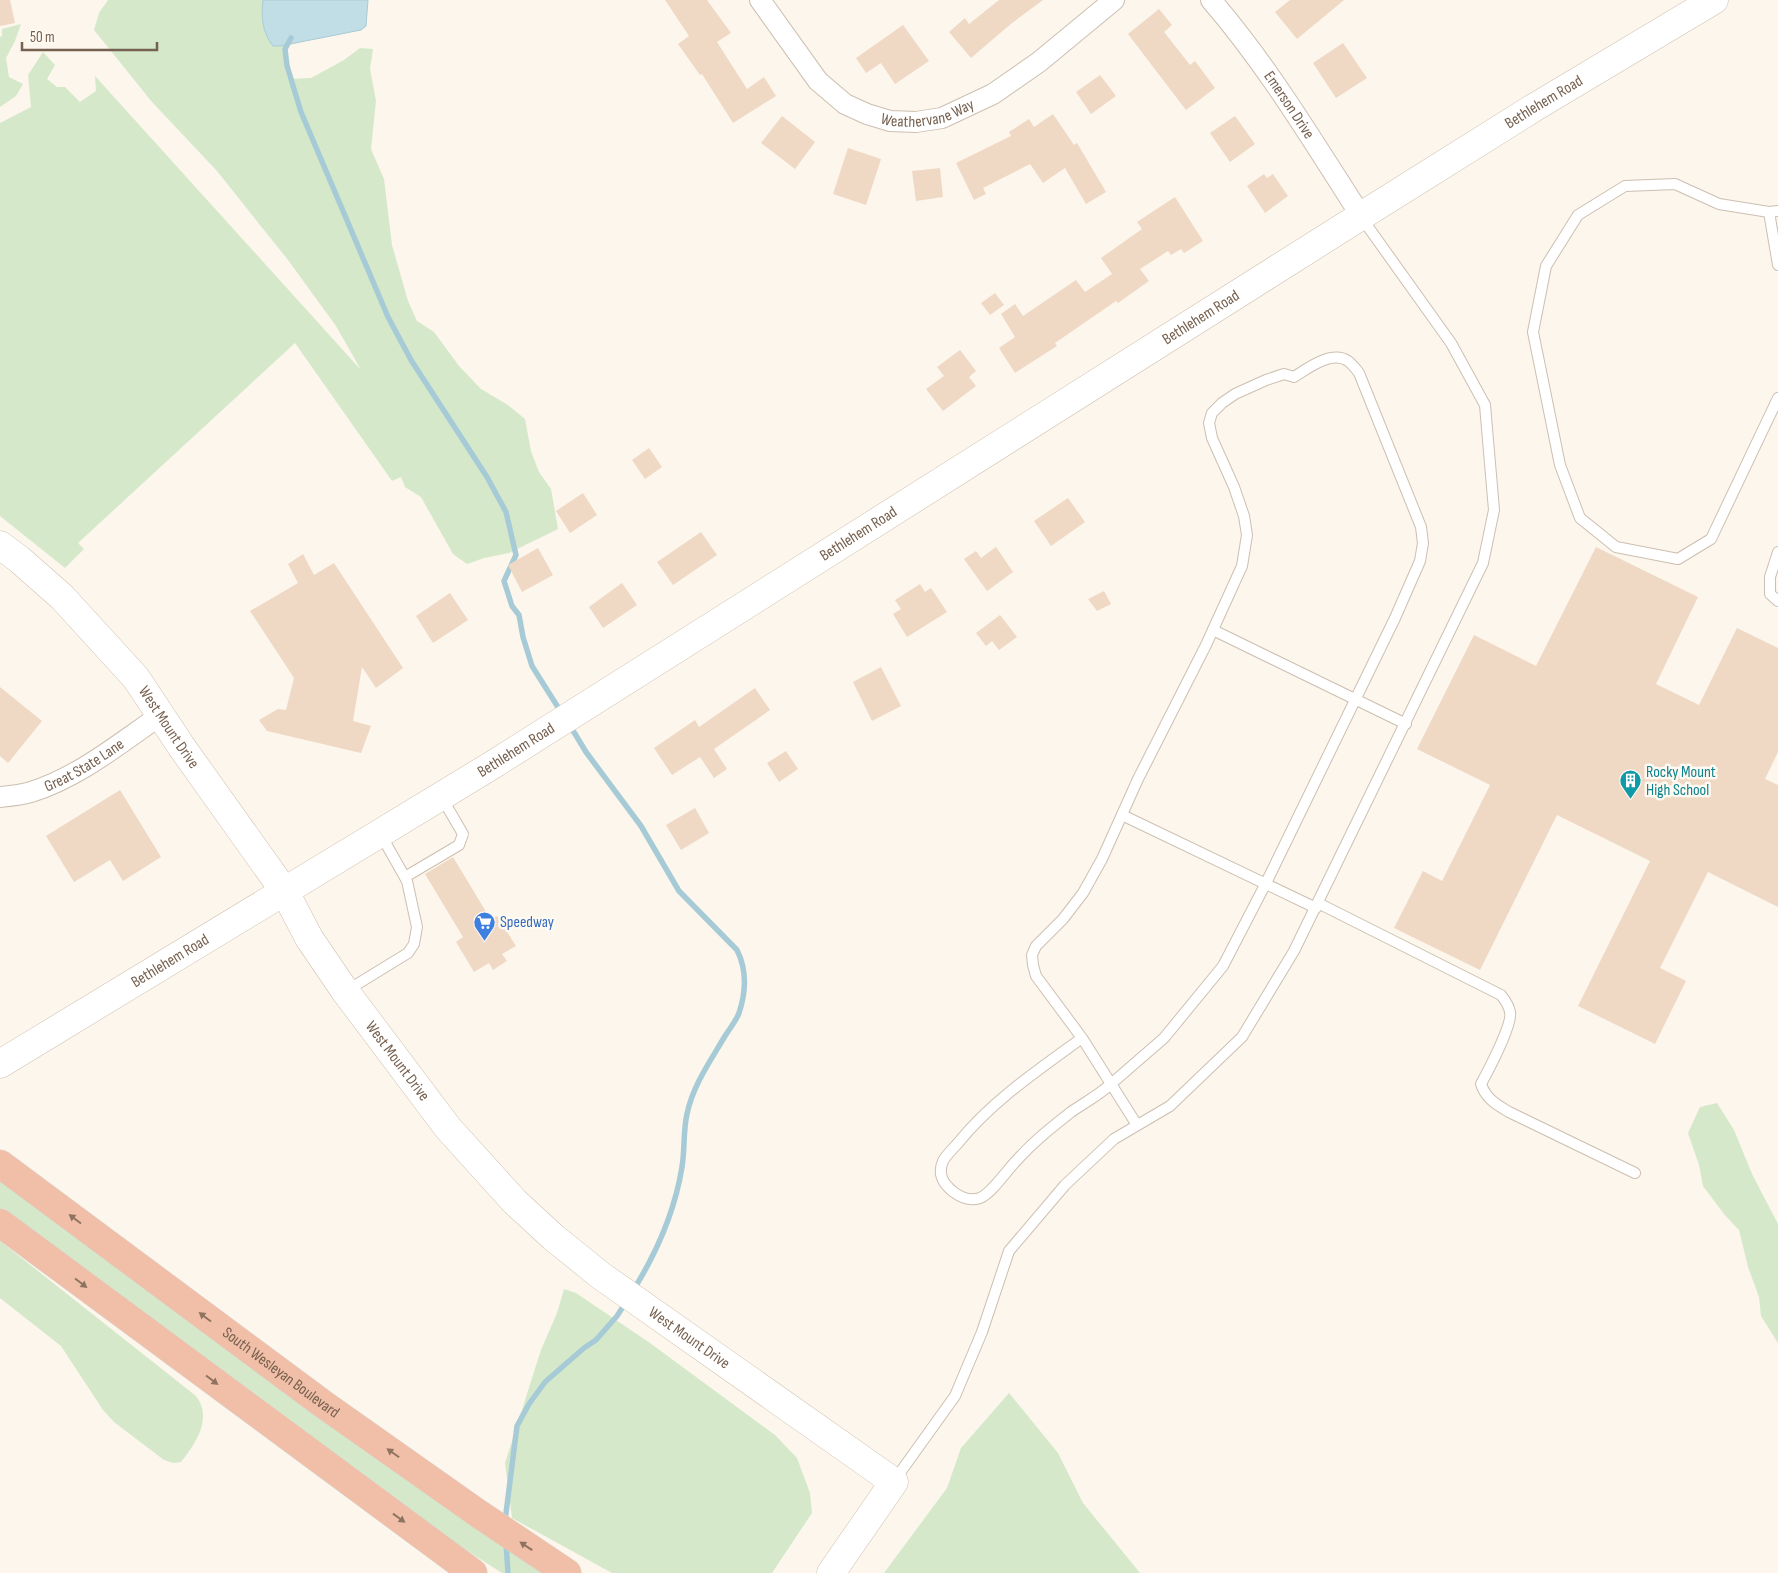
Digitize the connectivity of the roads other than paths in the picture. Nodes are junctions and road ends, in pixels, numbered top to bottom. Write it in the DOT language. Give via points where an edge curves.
graph roads {
  1 [pos="760,0"];
  2 [pos="1114,0"];
  3 [pos="1211,0"];
  4 [pos="1714,0"];
  5 [pos="1773,211"];
  6 [pos="1361,216"];
  7 [pos="1778,266"];
  8 [pos="1778,398"];
  9 [pos="0,545"];
  10 [pos="1778,552"];
  11 [pos="1778,601"];
  12 [pos="1212,630"];
  13 [pos="1355,698"];
  14 [pos="161,715"];
  15 [pos="1406,724"];
  16 [pos="441,796"];
  17 [pos="0,797"];
  18 [pos="1122,815"];
  19 [pos="380,834"];
  20 [pos="405,877"];
  21 [pos="1266,884"];
  22 [pos="285,892"];
  23 [pos="1317,905"];
  24 [pos="345,991"];
  25 [pos="1082,1038"];
  26 [pos="0,1064"];
  27 [pos="1111,1084"];
  28 [pos="1137,1125"];
  29 [pos="0,1164"];
  30 [pos="1635,1173"];
  31 [pos="0,1223"];
  32 [pos="894,1482"];
  33 [pos="473,1573"];
  34 [pos="567,1573"];
  35 [pos="831,1573"];
  1 -- 2 [label="street, Weathervane Way" via="818,81 845,104 890,121 916,122 942,118 992,94 1039,62"];
  3 -- 6 [label="street, Emerson Drive" via="1238,32"];
  4 -- 6 [label="main road, Bethlehem Road" via="1535,106"];
  5 -- 7 [label="lane"];
  5 -- 8 [label="lane" via="1720,204 1675,184 1625,186 1578,216 1546,266 1533,332 1560,465 1580,518 1616,546 1678,559 1711,539"];
  6 -- 15 [label="lane" via="1451,343 1485,405 1494,510 1484,564"];
  6 -- 16 [label="main road, Bethlehem Road"];
  9 -- 14 [label="main road, West Mount Drive" via="74,610 136,678"];
  10 -- 11 [label="lane" via="1770,577 1770,594"];
  12 -- 13 [label="lane"];
  12 -- 13 [label="lane" via="1242,566 1248,535 1234,488 1212,438 1209,423 1212,413 1235,394 1266,380 1284,374 1294,377 1324,360 1348,361 1359,373 1379,421 1414,507 1423,543 1420,561 1395,618"];
  12 -- 18 [label="lane"];
  13 -- 15 [label="lane"];
  13 -- 21 [label="lane"];
  14 -- 17 [label="street, Great State Lane" via="88,766 30,792"];
  14 -- 22 [label="main road, West Mount Drive"];
  15 -- 23 [label="lane"];
  16 -- 19 [label="main road, Bethlehem Road"];
  16 -- 20 [label="lane" via="463,834 462,840"];
  18 -- 21 [label="lane"];
  18 -- 25 [label="lane" via="1083,893 1036,946 1032,955 1036,976"];
  19 -- 20 [label="lane"];
  19 -- 22 [label="main road, Bethlehem Road"];
  20 -- 24 [label="lane" via="417,927 414,944 408,953"];
  21 -- 23 [label="lane"];
  21 -- 27 [label="lane" via="1223,966 1164,1038"];
  22 -- 24 [label="main road, West Mount Drive" via="309,938"];
  22 -- 26 [label="main road, Bethlehem Road"];
  23 -- 28 [label="lane" via="1294,951 1242,1037 1170,1106"];
  23 -- 30 [label="lane" via="1501,995 1511,1012 1510,1018 1481,1084 1484,1093 1509,1112"];
  24 -- 32 [label="main road, West Mount Drive" via="448,1128 515,1202 553,1237 600,1275"];
  25 -- 27 [label="lane"];
  25 -- 27 [label="lane" via="1003,1096 965,1134 944,1161 942,1181 960,1197 970,1200 981,1198 1044,1134"];
  27 -- 28 [label="lane"];
  28 -- 32 [label="lane" via="1114,1139 1065,1185 1009,1251 982,1332 955,1396"];
  34 -- 29 [label="highway, South Wesleyan Boulevard, one-way" via="323,1404"];
  31 -- 33 [label="highway, one-way"];
  32 -- 35 [label="main road"];
}
